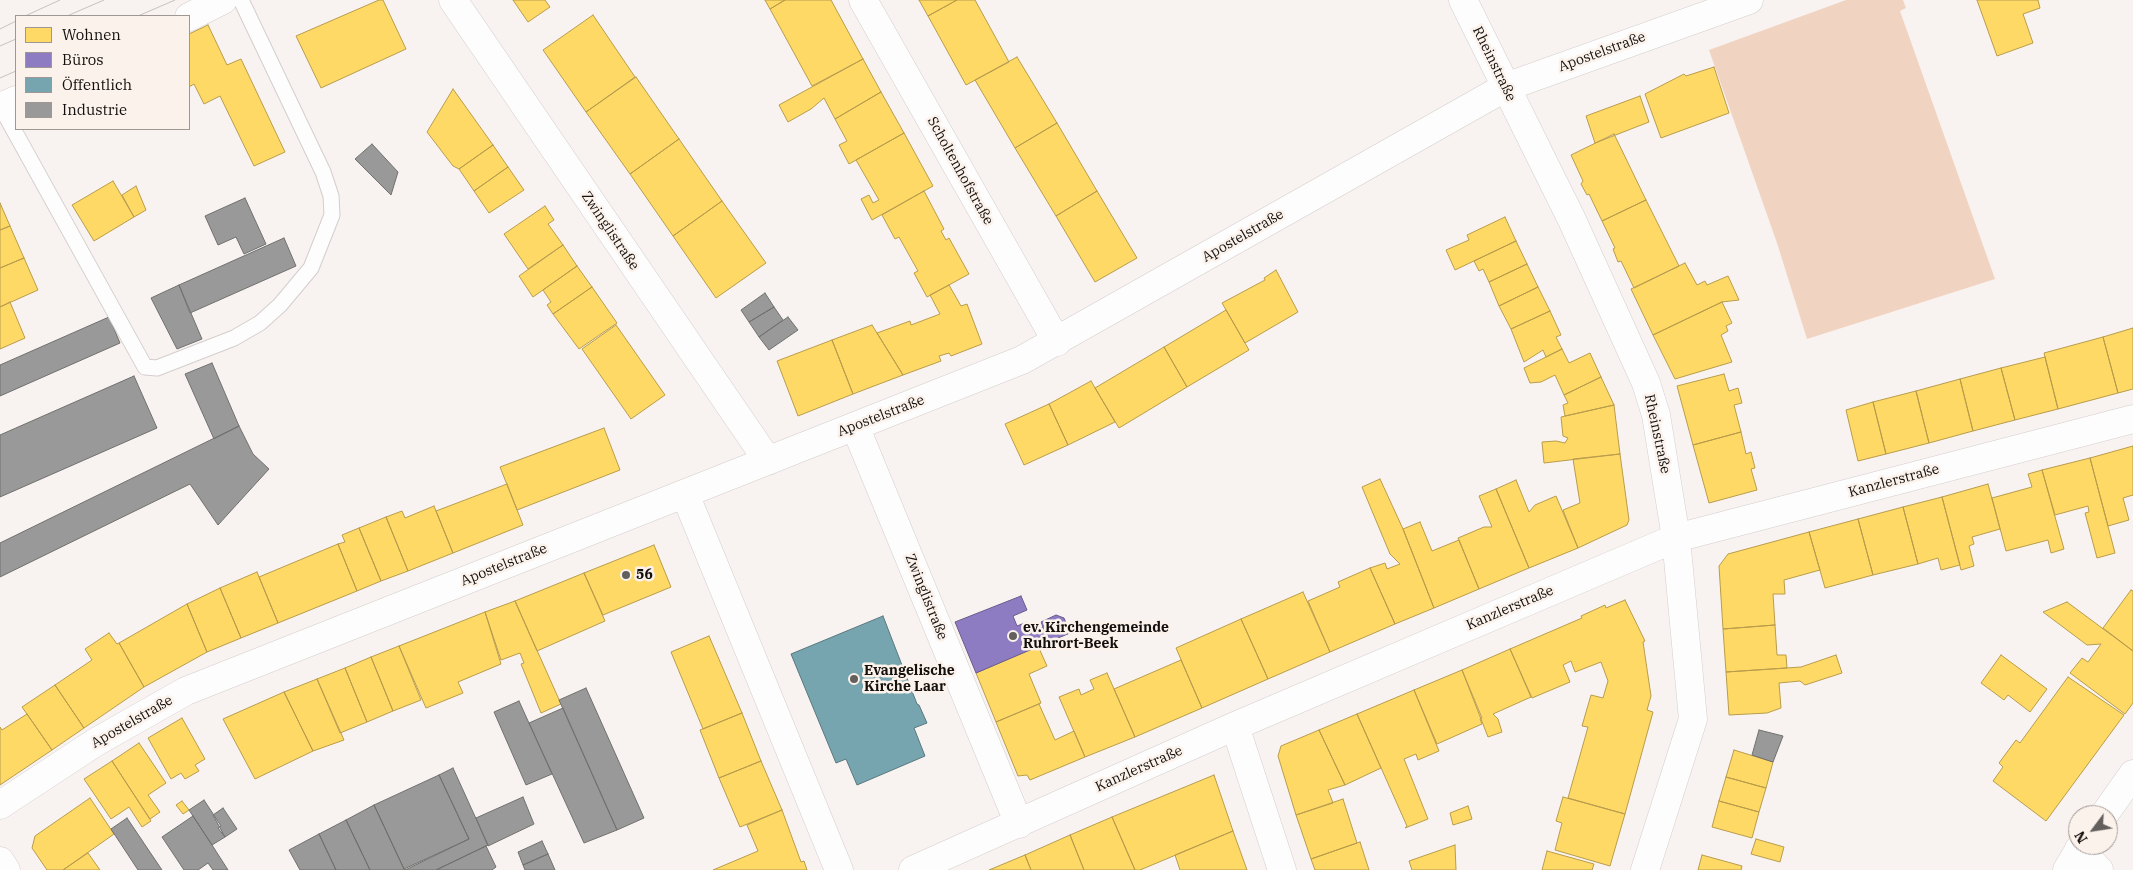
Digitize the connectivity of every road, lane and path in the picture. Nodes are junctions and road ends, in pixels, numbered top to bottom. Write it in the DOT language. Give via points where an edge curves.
graph roads {
  1 [pos="223,0"];
  2 [pos="241,0"];
  3 [pos="453,0"];
  4 [pos="863,0"];
  5 [pos="1463,0"];
  6 [pos="1749,0"];
  7 [pos="190,16"];
  8 [pos="1506,87"];
  9 [pos="6,105"];
  10 [pos="15,122"];
  11 [pos="19,130"];
  12 [pos="1057,342"];
  13 [pos="2133,419"];
  14 [pos="855,426"];
  15 [pos="768,461"];
  16 [pos="685,494"];
  17 [pos="1676,538"];
  18 [pos="1235,726"];
  19 [pos="2133,774"];
  20 [pos="0,805"];
  21 [pos="2111,805"];
  22 [pos="1019,824"];
  23 [pos="2076,855"];
  24 [pos="0,861"];
  25 [pos="922,868"];
  26 [pos="6,870"];
  27 [pos="839,870"];
  28 [pos="1282,870"];
  29 [pos="1645,870"];
  30 [pos="2099,870"];
  1 -- 7 [label="street"];
  2 -- 11 [label="lane" via="323,172 331,196 332,215 311,268 280,306 260,323 234,338 157,368 145,367"];
  3 -- 15 [label="street, Zwinglistraße"];
  4 -- 12 [label="street, Scholtenhofstraße"];
  5 -- 8 [label="street, Rheinstraße"];
  6 -- 8 [label="street, Apostelstraße"];
  8 -- 12 [label="street, Apostelstraße"];
  8 -- 17 [label="street, Rheinstraße" via="1572,220 1646,383 1656,415"];
  9 -- 10 [label="lane"];
  12 -- 14 [label="street, Apostelstraße" via="1022,360"];
  13 -- 17 [label="street, Kanzlerstraße"];
  14 -- 15 [label="street, Apostelstraße"];
  14 -- 22 [label="street, Zwinglistraße"];
  15 -- 16 [label="street, Apostelstraße"];
  16 -- 20 [label="street, Apostelstraße" via="186,691 96,742"];
  16 -- 27 [label="street"];
  17 -- 18 [label="street, Kanzlerstraße"];
  17 -- 29 [label="street, Rheinstraße" via="1693,719"];
  18 -- 22 [label="street, Kanzlerstraße"];
  18 -- 28 [label="street"];
  19 -- 21 [label="street"];
  22 -- 25 [label="street, Kanzlerstraße"];
  23 -- 30 [label="street"];
  24 -- 26 [label="street"];
}
